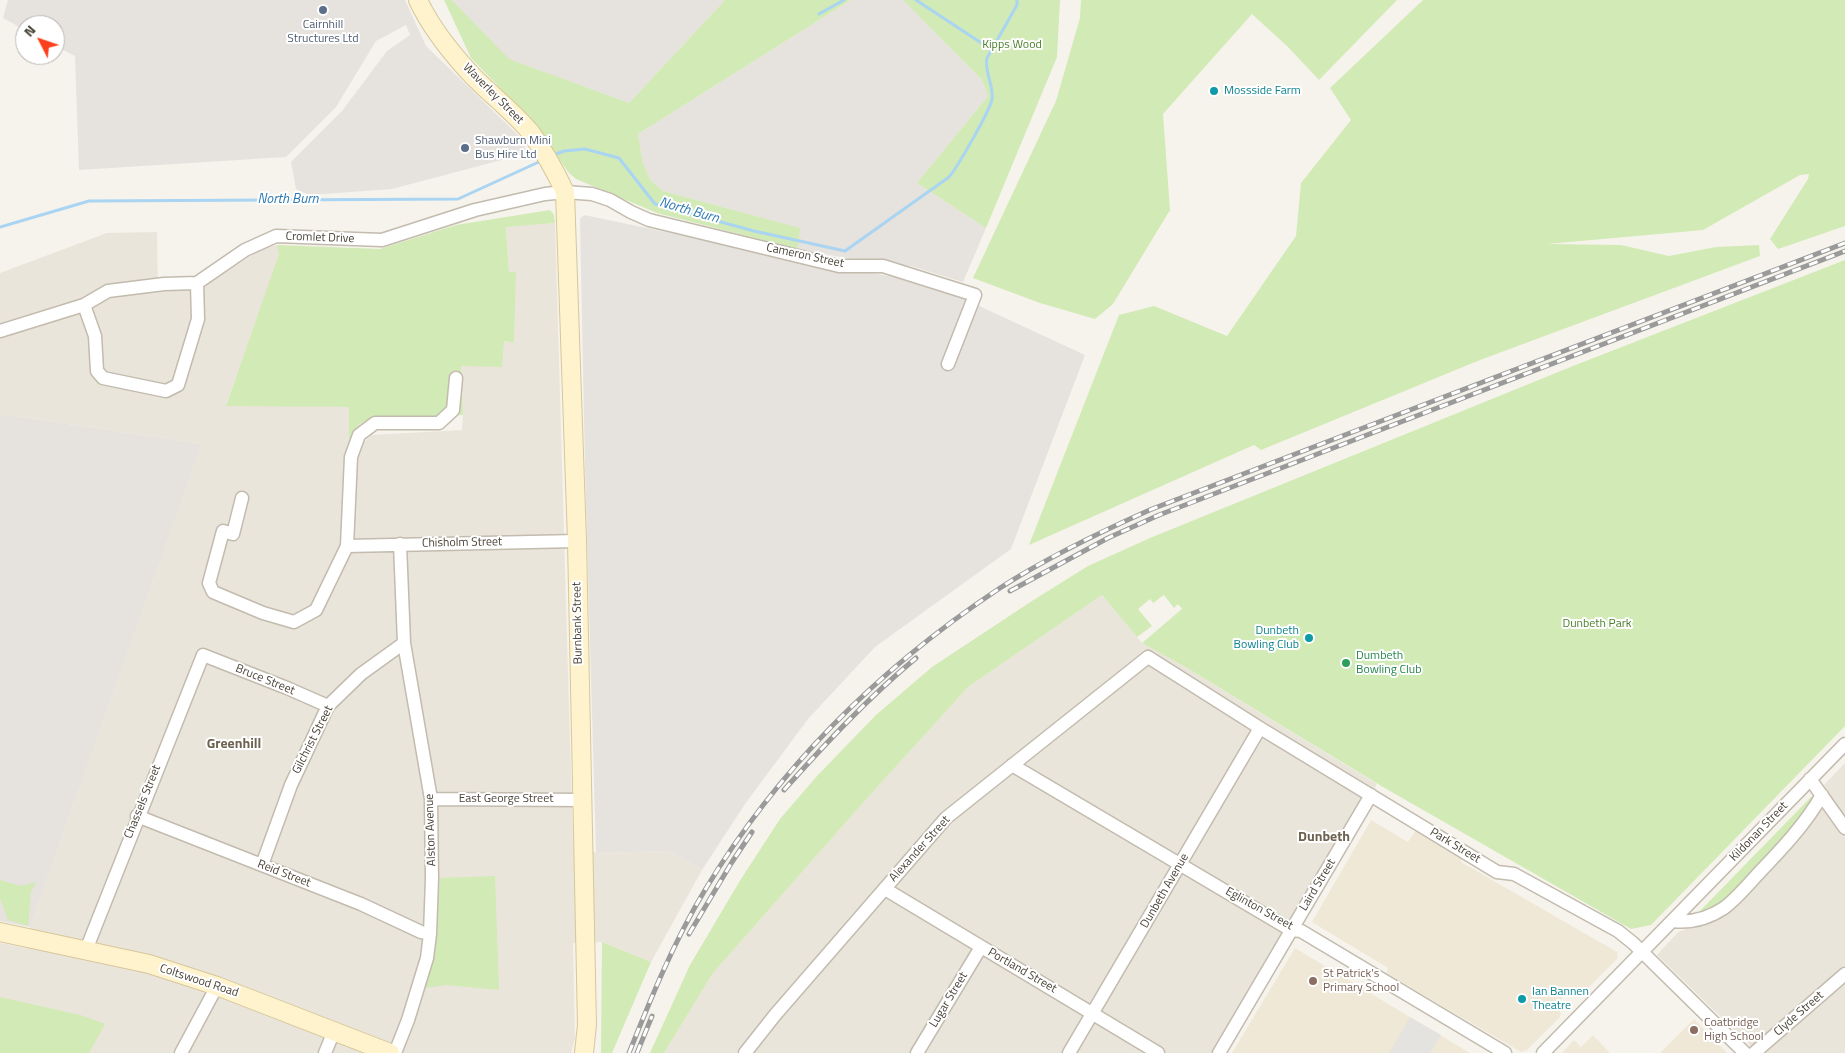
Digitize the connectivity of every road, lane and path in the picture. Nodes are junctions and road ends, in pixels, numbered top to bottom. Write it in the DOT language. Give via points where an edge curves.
graph roads {
  1 [pos="418,0"];
  2 [pos="565,192"];
  3 [pos="197,283"];
  4 [pos="84,305"];
  5 [pos="0,331"];
  6 [pos="948,364"];
  7 [pos="456,378"];
  8 [pos="242,498"];
  9 [pos="576,541"];
  10 [pos="400,544"];
  11 [pos="347,546"];
  12 [pos="404,643"];
  13 [pos="202,655"];
  14 [pos="1148,657"];
  15 [pos="328,706"];
  16 [pos="1260,728"];
  17 [pos="1845,744"];
  18 [pos="1012,765"];
  19 [pos="1810,780"];
  20 [pos="1371,795"];
  21 [pos="1822,795"];
  22 [pos="431,799"];
  23 [pos="582,800"];
  24 [pos="137,816"];
  25 [pos="1845,828"];
  26 [pos="262,865"];
  27 [pos="1181,865"];
  28 [pos="885,889"];
  29 [pos="1673,921"];
  30 [pos="1291,930"];
  31 [pos="0,932"];
  32 [pos="430,934"];
  33 [pos="981,947"];
  34 [pos="86,950"];
  35 [pos="1642,953"];
  36 [pos="1845,974"];
  37 [pos="217,986"];
  38 [pos="1093,1013"];
  39 [pos="334,1031"];
  40 [pos="181,1053"];
  41 [pos="325,1053"];
  42 [pos="390,1053"];
  43 [pos="395,1053"];
  44 [pos="584,1053"];
  45 [pos="745,1053"];
  46 [pos="917,1053"];
  47 [pos="1069,1053"];
  48 [pos="1158,1053"];
  49 [pos="1220,1053"];
  50 [pos="1505,1053"];
  51 [pos="1543,1053"];
  52 [pos="1745,1053"];
  53 [pos="1754,1053"];
  1 -- 2 [label="main road, Waverley Street" via="426,18 468,72 530,132"];
  2 -- 3 [label="street, Cromlet Drive" via="475,210 382,240 276,236 245,250"];
  2 -- 6 [label="street, Cameron Street" via="592,194 610,200 649,220 839,266 883,266 975,295"];
  2 -- 9 [label="main road, Burnbank Street"];
  3 -- 4 [label="street" via="108,291"];
  3 -- 4 [label="street" via="198,319 178,385 166,391 102,378 96,371 96,336"];
  4 -- 5 [label="street"];
  7 -- 11 [label="street" via="453,410 439,423 375,423 359,435 350,457"];
  8 -- 11 [label="street" via="233,534 223,531 209,583 213,592 294,622 316,610"];
  9 -- 10 [label="street, Chisholm Street"];
  9 -- 23 [label="main road, Burnbank Street"];
  10 -- 11 [label="street, Chisholm Street"];
  10 -- 12 [label="street, Alston Avenue"];
  12 -- 15 [label="street, Gilchrist Street" via="361,674"];
  12 -- 22 [label="street, Alston Avenue"];
  13 -- 15 [label="street, Bruce Street"];
  13 -- 24 [label="street, Chassels Street"];
  14 -- 16 [label="street, Park Street"];
  14 -- 18 [label="street, Alexander Street"];
  15 -- 26 [label="street, Gilchrist Street" via="291,785"];
  16 -- 20 [label="street, Park Street"];
  16 -- 27 [label="street, Dunbeth Avenue"];
  17 -- 19 [label="street, Kildonan Street"];
  18 -- 27 [label="street, Eglinton Street"];
  18 -- 28 [label="street, Alexander Street" via="946,818"];
  19 -- 21 [label="street"];
  19 -- 29 [label="street, Kildonan Street"];
  20 -- 30 [label="street, Laird Street"];
  20 -- 35 [label="street, Park Street" via="1497,872 1514,874 1618,931"];
  21 -- 25 [label="street"];
  21 -- 29 [label="street, Kildonan Street" via="1777,854 1724,908 1696,920"];
  22 -- 23 [label="street, East George Street"];
  22 -- 32 [label="street, Alston Avenue"];
  23 -- 44 [label="main road, Burnbank Street" via="588,1025"];
  24 -- 26 [label="street, Reid Street"];
  24 -- 34 [label="street, Chassels Street"];
  26 -- 32 [label="street, Reid Street"];
  27 -- 30 [label="street, Eglinton Street"];
  27 -- 38 [label="street, Dunbeth Avenue"];
  28 -- 33 [label="street, Portland Street"];
  28 -- 45 [label="street, Alexander Street"];
  29 -- 35 [label="street, Kildonan Street"];
  30 -- 49 [label="street, Laird Street"];
  30 -- 50 [label="street, Eglinton Street" via="1300,931"];
  31 -- 34 [label="main road, Coltswood Road"];
  32 -- 43 [label="street, Alston Avenue" via="421,980"];
  33 -- 38 [label="street, Portland Street"];
  33 -- 46 [label="street, Lugar Street"];
  34 -- 37 [label="main road, Coltswood Road" via="149,964"];
  35 -- 51 [label="street, Kildonan Street"];
  35 -- 52 [label="street, Park Street"];
  36 -- 53 [label="street, Clyde Street"];
  37 -- 39 [label="main road, Coltswood Road"];
  37 -- 40 [label="street"];
  38 -- 47 [label="street, Dunbeth Avenue"];
  38 -- 48 [label="street, Portland Street"];
  39 -- 41 [label="street"];
  39 -- 42 [label="main road, Coltswood Road"];
}
